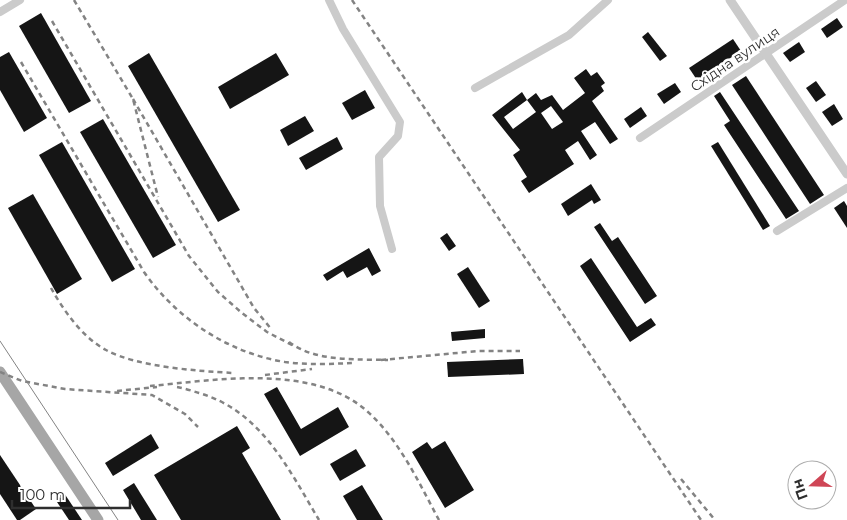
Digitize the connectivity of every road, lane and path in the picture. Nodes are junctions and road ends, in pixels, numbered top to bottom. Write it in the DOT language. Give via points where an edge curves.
graph roads {
  1 [pos="20,0"];
  2 [pos="329,0"];
  3 [pos="608,0"];
  4 [pos="730,0"];
  5 [pos="845,0"];
  6 [pos="0,12"];
  7 [pos="765,54"];
  8 [pos="475,88"];
  9 [pos="640,138"];
  10 [pos="847,174"];
  11 [pos="847,188"];
  12 [pos="777,231"];
  13 [pos="392,249"];
  14 [pos="0,372"];
  15 [pos="98,520"];
  1 -- 6 [label="street"];
  2 -- 13 [label="street" via="400,122 398,136 379,157 380,206"];
  3 -- 8 [label="street" via="569,34"];
  4 -- 7 [label="street"];
  5 -- 7 [label="street, Східна вулиця"];
  7 -- 9 [label="street, Східна вулиця"];
  7 -- 10 [label="street"];
  11 -- 12 [label="street"];
  14 -- 15 [label="main road"];
}
